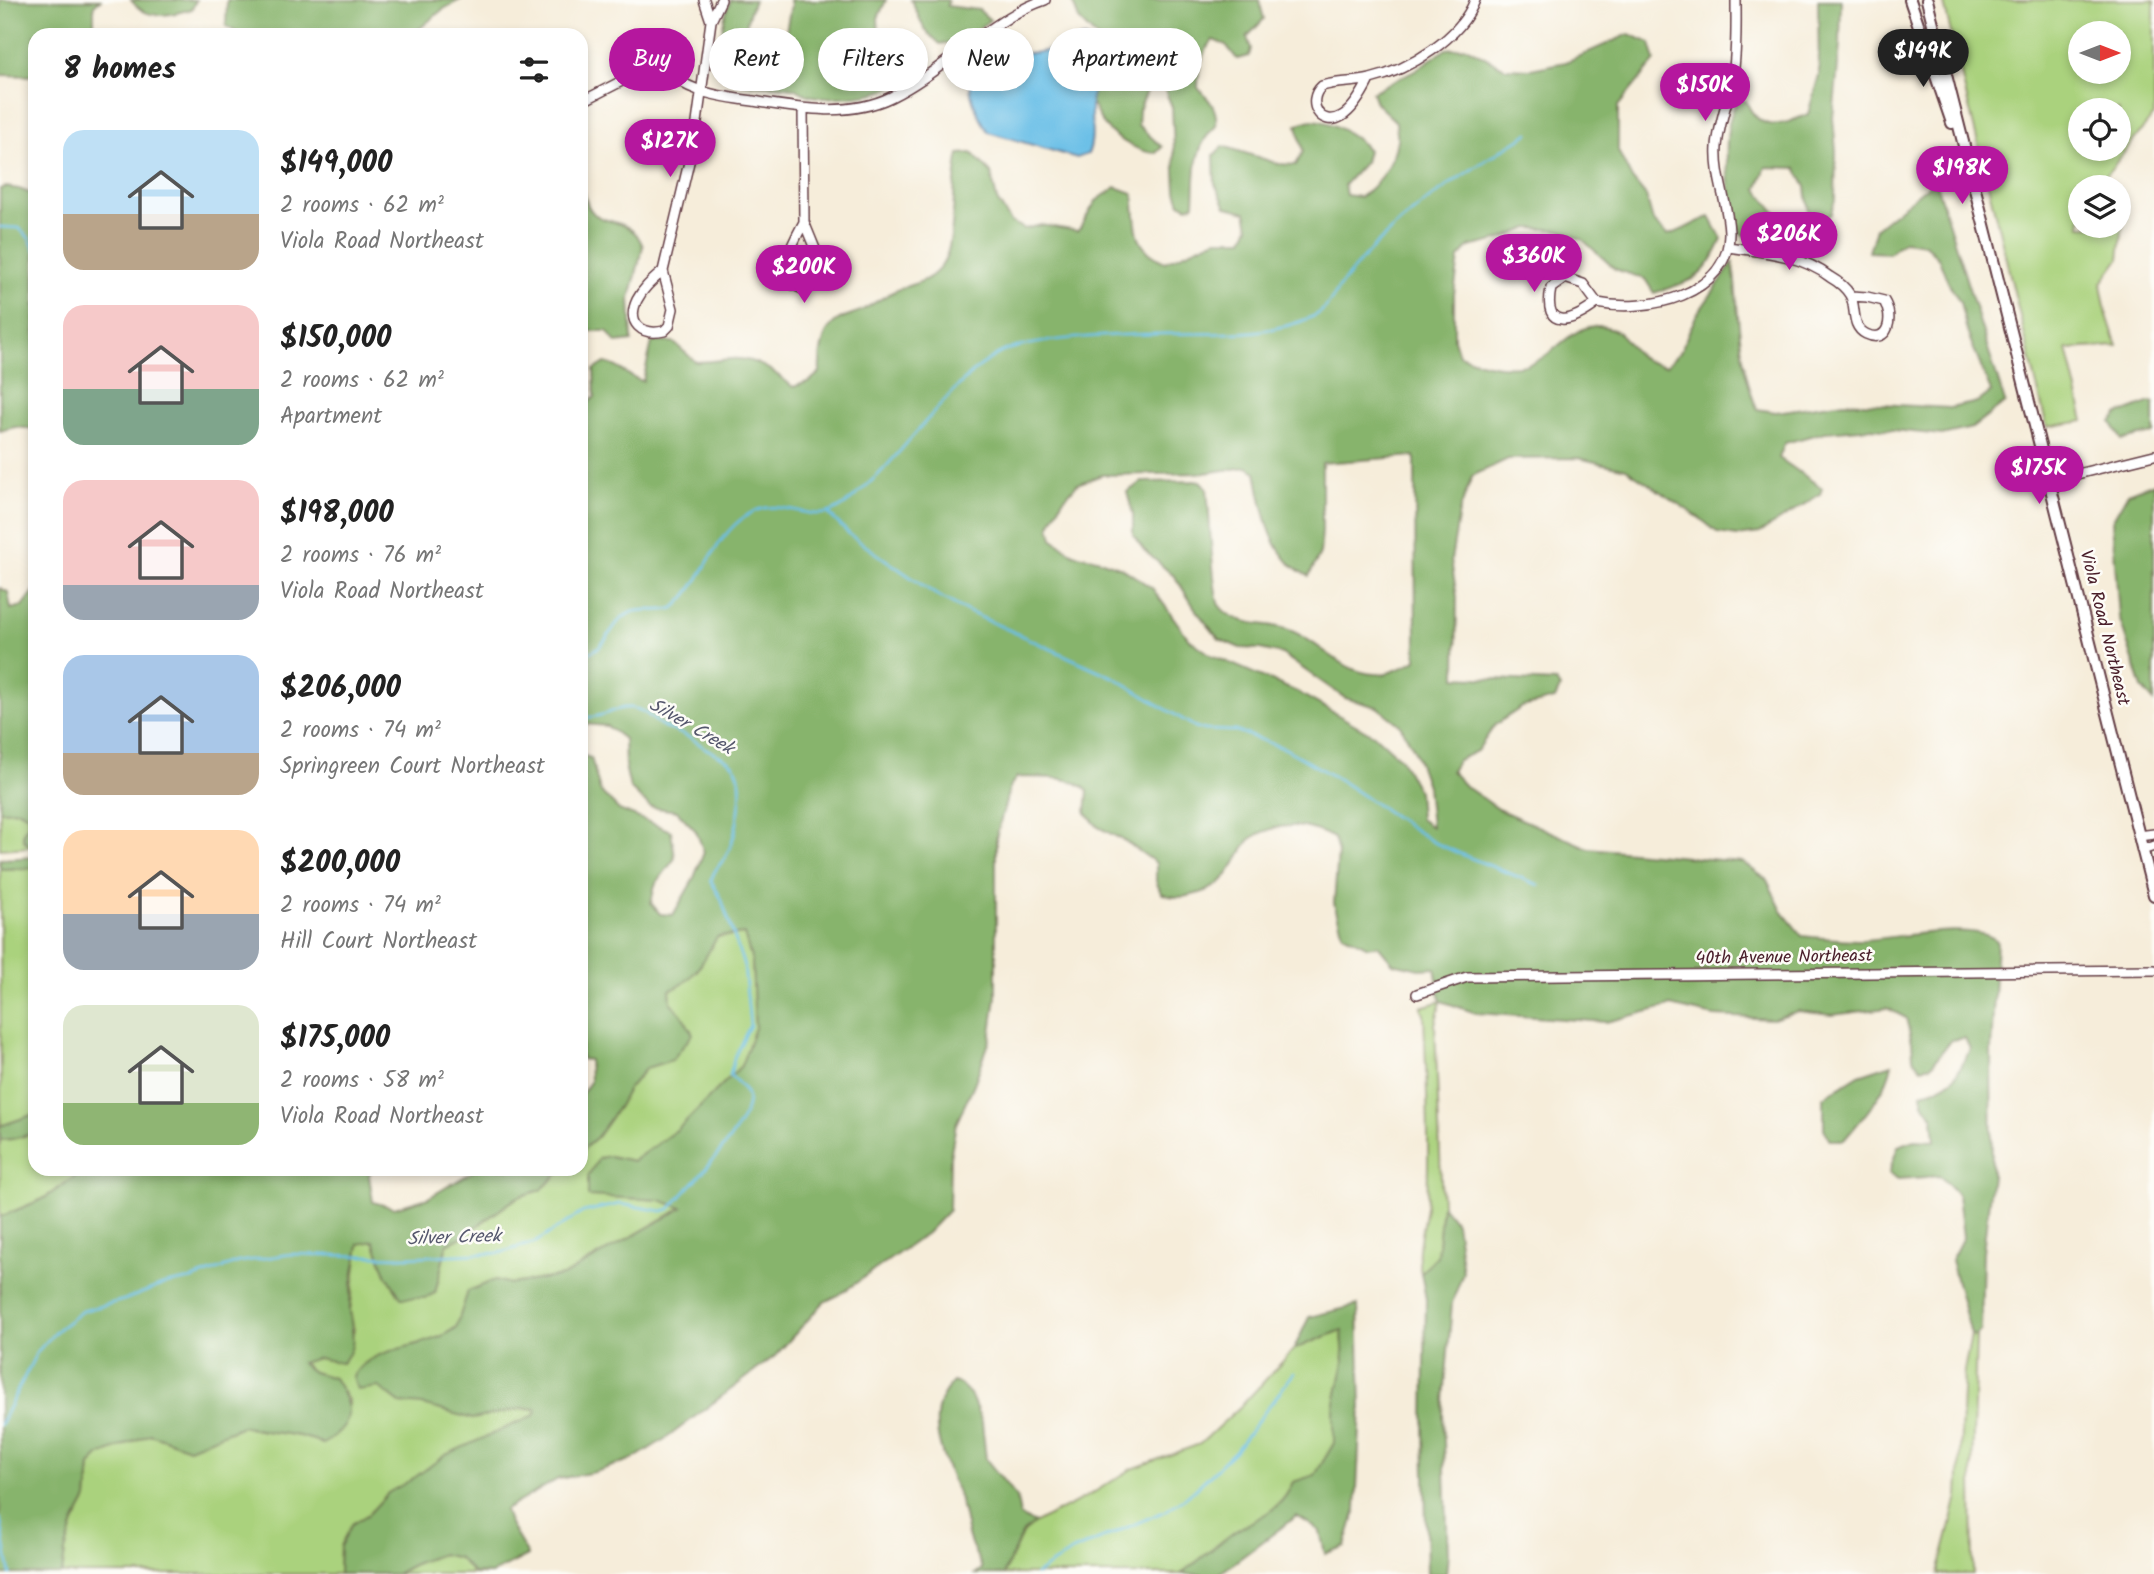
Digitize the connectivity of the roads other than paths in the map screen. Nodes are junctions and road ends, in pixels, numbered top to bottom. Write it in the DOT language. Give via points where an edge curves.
graph roads {
  1 [pos="704,0"];
  2 [pos="721,0"];
  3 [pos="1045,0"];
  4 [pos="1475,0"];
  5 [pos="1736,0"];
  6 [pos="1910,0"];
  7 [pos="1927,0"];
  8 [pos="712,21"];
  9 [pos="1369,80"];
  10 [pos="701,93"];
  11 [pos="588,98"];
  12 [pos="803,110"];
  13 [pos="1968,166"];
  14 [pos="804,222"];
  15 [pos="1728,247"];
  16 [pos="663,271"];
  17 [pos="1851,296"];
  18 [pos="1597,303"];
  19 [pos="2154,455"];
  20 [pos="2049,481"];
  21 [pos="2154,834"];
  22 [pos="2139,836"];
  23 [pos="2154,846"];
  24 [pos="2143,850"];
  25 [pos="2154,895"];
  26 [pos="2154,970"];
  27 [pos="1417,993"];
  1 -- 8 [label="street"];
  2 -- 8 [label="street"];
  3 -- 12 [label="street" via="1000,22 891,97 856,108"];
  4 -- 9 [label="street" via="1452,36 1419,58"];
  5 -- 15 [label="street" via="1733,76 1717,150"];
  6 -- 13 [label="main road, Viola Road Northeast"];
  7 -- 13 [label="main road, Viola Road Northeast"];
  8 -- 10 [label="street"];
  9 -- 9 [label="street" via="1322,86 1314,98 1315,110 1326,118 1342,116"];
  10 -- 11 [label="street" via="655,64"];
  10 -- 12 [label="street"];
  10 -- 16 [label="street"];
  12 -- 14 [label="street"];
  13 -- 20 [label="main road, Viola Road Northeast"];
  14 -- 14 [label="street" via="793,244 787,276 805,290 819,282 822,266"];
  15 -- 17 [label="street" via="1799,259 1837,281"];
  15 -- 18 [label="street" via="1721,263 1695,290 1674,299 1630,307"];
  16 -- 16 [label="street" via="634,308 640,330 657,332 669,326 673,309"];
  17 -- 17 [label="street" via="1860,330 1874,336 1886,330 1891,314 1884,301"];
  18 -- 18 [label="street" via="1583,284 1565,278 1551,288 1548,307 1557,318 1576,318"];
  19 -- 20 [label="street"];
  20 -- 22 [label="main road, Viola Road Northeast"];
  21 -- 22 [label="street"];
  22 -- 24 [label="main road, Viola Road Northeast"];
  23 -- 24 [label="street"];
  24 -- 25 [label="main road, Viola Road Northeast"];
  26 -- 27 [label="street, 40th Avenue Northeast" via="1467,977"];
}
